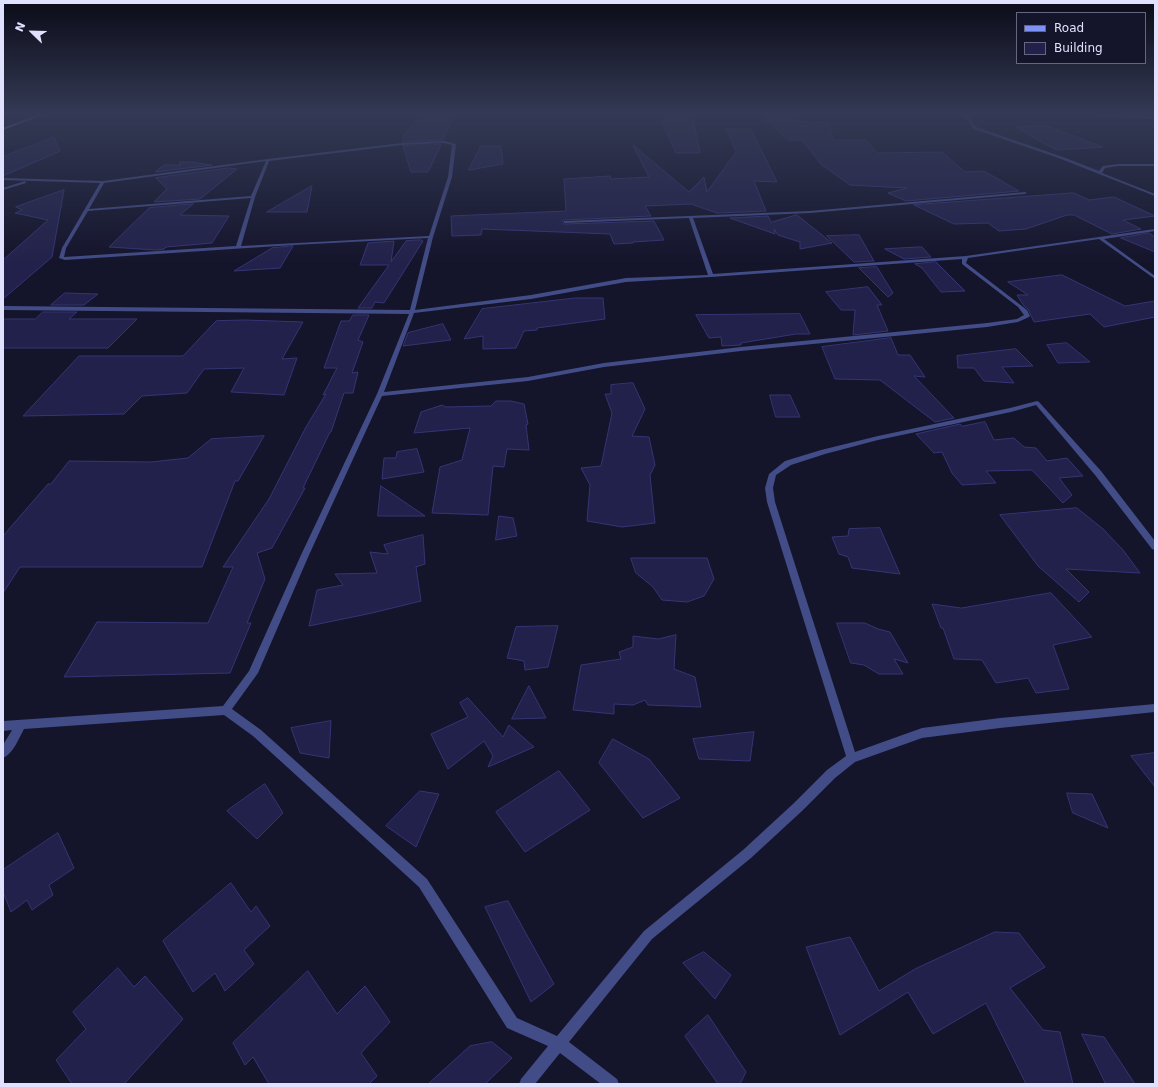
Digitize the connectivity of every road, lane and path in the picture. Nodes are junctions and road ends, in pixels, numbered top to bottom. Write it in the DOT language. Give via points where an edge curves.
graph roads {
  1 [pos="240,164"];
  2 [pos="266,164"];
  3 [pos="452,164"];
  4 [pos="1077,164"];
  5 [pos="1155,165"];
  6 [pos="1100,173"];
  7 [pos="3,179"];
  8 [pos="29,180"];
  9 [pos="103,182"];
  10 [pos="3,189"];
  11 [pos="1025,193"];
  12 [pos="1155,195"];
  13 [pos="253,197"];
  14 [pos="88,210"];
  15 [pos="690,216"];
  16 [pos="566,222"];
  17 [pos="1155,230"];
  18 [pos="431,238"];
  19 [pos="1100,238"];
  20 [pos="238,248"];
  21 [pos="966,257"];
  22 [pos="711,276"];
  23 [pos="1155,278"];
  24 [pos="3,308"];
  25 [pos="412,312"];
  26 [pos="380,394"];
  27 [pos="1155,547"];
  28 [pos="1155,708"];
  29 [pos="226,710"];
  30 [pos="20,724"];
  31 [pos="3,726"];
  32 [pos="3,753"];
  33 [pos="852,758"];
  34 [pos="560,1044"];
  35 [pos="526,1084"];
  36 [pos="612,1084"];
  1 -- 9 [label="street"];
  2 -- 13 [label="street"];
  3 -- 18 [label="street"];
  4 -- 6 [label="street"];
  5 -- 6 [label="street" via="1104,167"];
  6 -- 12 [label="street"];
  7 -- 8 [label="street"];
  8 -- 9 [label="street"];
  8 -- 10 [label="street"];
  9 -- 14 [label="street"];
  11 -- 15 [label="street" via="810,212"];
  13 -- 14 [label="street"];
  13 -- 20 [label="street"];
  14 -- 20 [label="street" via="64,248 61,258"];
  15 -- 16 [label="street"];
  15 -- 22 [label="street"];
  17 -- 19 [label="street"];
  18 -- 20 [label="street"];
  18 -- 25 [label="street"];
  19 -- 21 [label="street"];
  19 -- 23 [label="street"];
  21 -- 22 [label="street"];
  21 -- 26 [label="street" via="964,263 1020,306 1027,316 987,325 734,350 604,365 528,379"];
  22 -- 25 [label="street" via="626,280 531,297"];
  24 -- 25 [label="street"];
  25 -- 26 [label="street"];
  26 -- 29 [label="street" via="253,673"];
  27 -- 33 [label="street" via="1098,473 1037,403 878,438 788,463 773,474 771,502"];
  28 -- 33 [label="street" via="922,733"];
  29 -- 30 [label="street"];
  29 -- 34 [label="street" via="257,732 423,883 512,1023"];
  30 -- 31 [label="street"];
  30 -- 32 [label="street"];
  33 -- 34 [label="street" via="830,774 746,854 648,935"];
  34 -- 35 [label="street"];
  34 -- 36 [label="street"];
}
